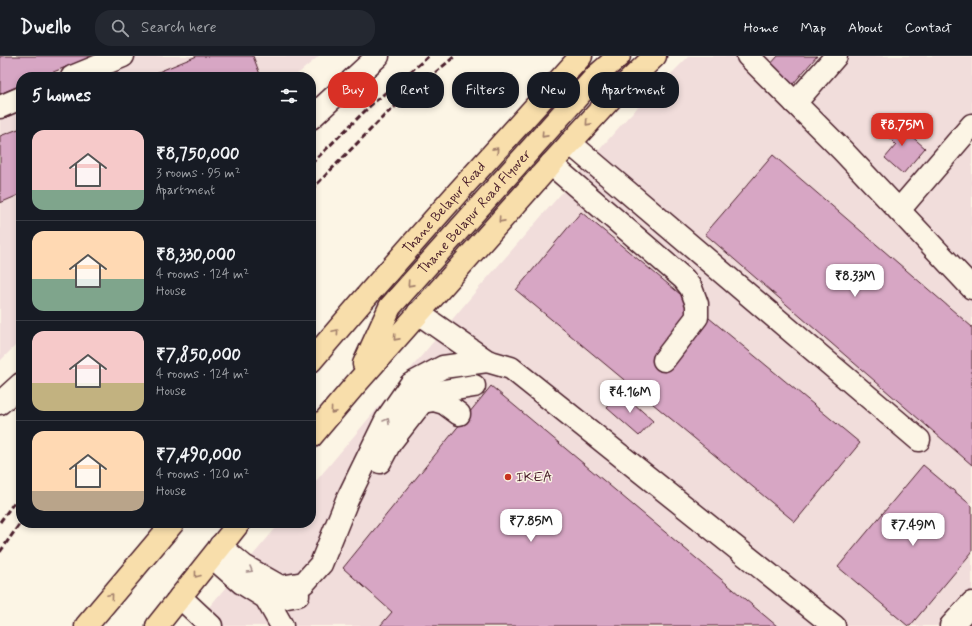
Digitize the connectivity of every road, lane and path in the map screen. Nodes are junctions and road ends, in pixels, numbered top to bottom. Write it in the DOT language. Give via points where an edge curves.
graph roads {
  1 [pos="123,56"];
  2 [pos="378,56"];
  3 [pos="581,56"];
  4 [pos="619,56"];
  5 [pos="655,56"];
  6 [pos="748,56"];
  7 [pos="836,56"];
  8 [pos="84,72"];
  9 [pos="16,100"];
  10 [pos="795,103"];
  11 [pos="0,107"];
  12 [pos="316,113"];
  13 [pos="972,125"];
  14 [pos="570,143"];
  15 [pos="551,164"];
  16 [pos="899,210"];
  17 [pos="972,288"];
  18 [pos="418,313"];
  19 [pos="316,355"];
  20 [pos="664,360"];
  21 [pos="487,361"];
  22 [pos="355,385"];
  23 [pos="474,386"];
  24 [pos="16,389"];
  25 [pos="422,402"];
  26 [pos="0,403"];
  27 [pos="459,414"];
  28 [pos="316,431"];
  29 [pos="919,440"];
  30 [pos="169,528"];
  31 [pos="235,528"];
  32 [pos="216,551"];
  33 [pos="180,597"];
  34 [pos="266,598"];
  35 [pos="972,603"];
  36 [pos="162,624"];
  37 [pos="86,626"];
  38 [pos="211,626"];
  39 [pos="282,626"];
  40 [pos="834,626"];
  41 [pos="951,626"];
  1 -- 8 [label="lane"];
  2 -- 12 [label="lane"];
  19 -- 3 [label="main road, Thane Belapur Road, one-way" via="459,190"];
  4 -- 22 [label="main road, Thane Belapur Road Flyover, one-way" via="596,76 390,307"];
  5 -- 14 [label="main road, one-way" via="614,94"];
  6 -- 10 [label="lane"];
  7 -- 10 [label="lane"];
  9 -- 11 [label="lane"];
  10 -- 16 [label="lane"];
  13 -- 16 [label="lane"];
  14 -- 15 [label="main road"];
  14 -- 29 [label="lane"];
  15 -- 18 [label="main road, one-way"];
  15 -- 20 [label="lane" via="684,279 691,288 696,304 696,317"];
  16 -- 17 [label="lane"];
  18 -- 21 [label="lane"];
  18 -- 22 [label="main road, one-way"];
  32 -- 21 [label="lane, one-way" via="281,587 304,583 321,564 347,500 386,420 411,384 443,367"];
  21 -- 40 [label="lane" via="511,368"];
  22 -- 28 [label="main road, one-way"];
  23 -- 25 [label="lane" via="437,392"];
  24 -- 26 [label="lane"];
  25 -- 27 [label="lane" via="434,400 444,403"];
  25 -- 34 [label="lane" via="390,443 362,497 332,567 319,582 302,594"];
  37 -- 30 [label="main road, one-way"];
  31 -- 32 [label="main road"];
  32 -- 33 [label="main road, one-way"];
  32 -- 34 [label="lane" via="242,583"];
  33 -- 36 [label="main road"];
  33 -- 38 [label="lane"];
  34 -- 39 [label="lane"];
  35 -- 41 [label="lane"];
}
